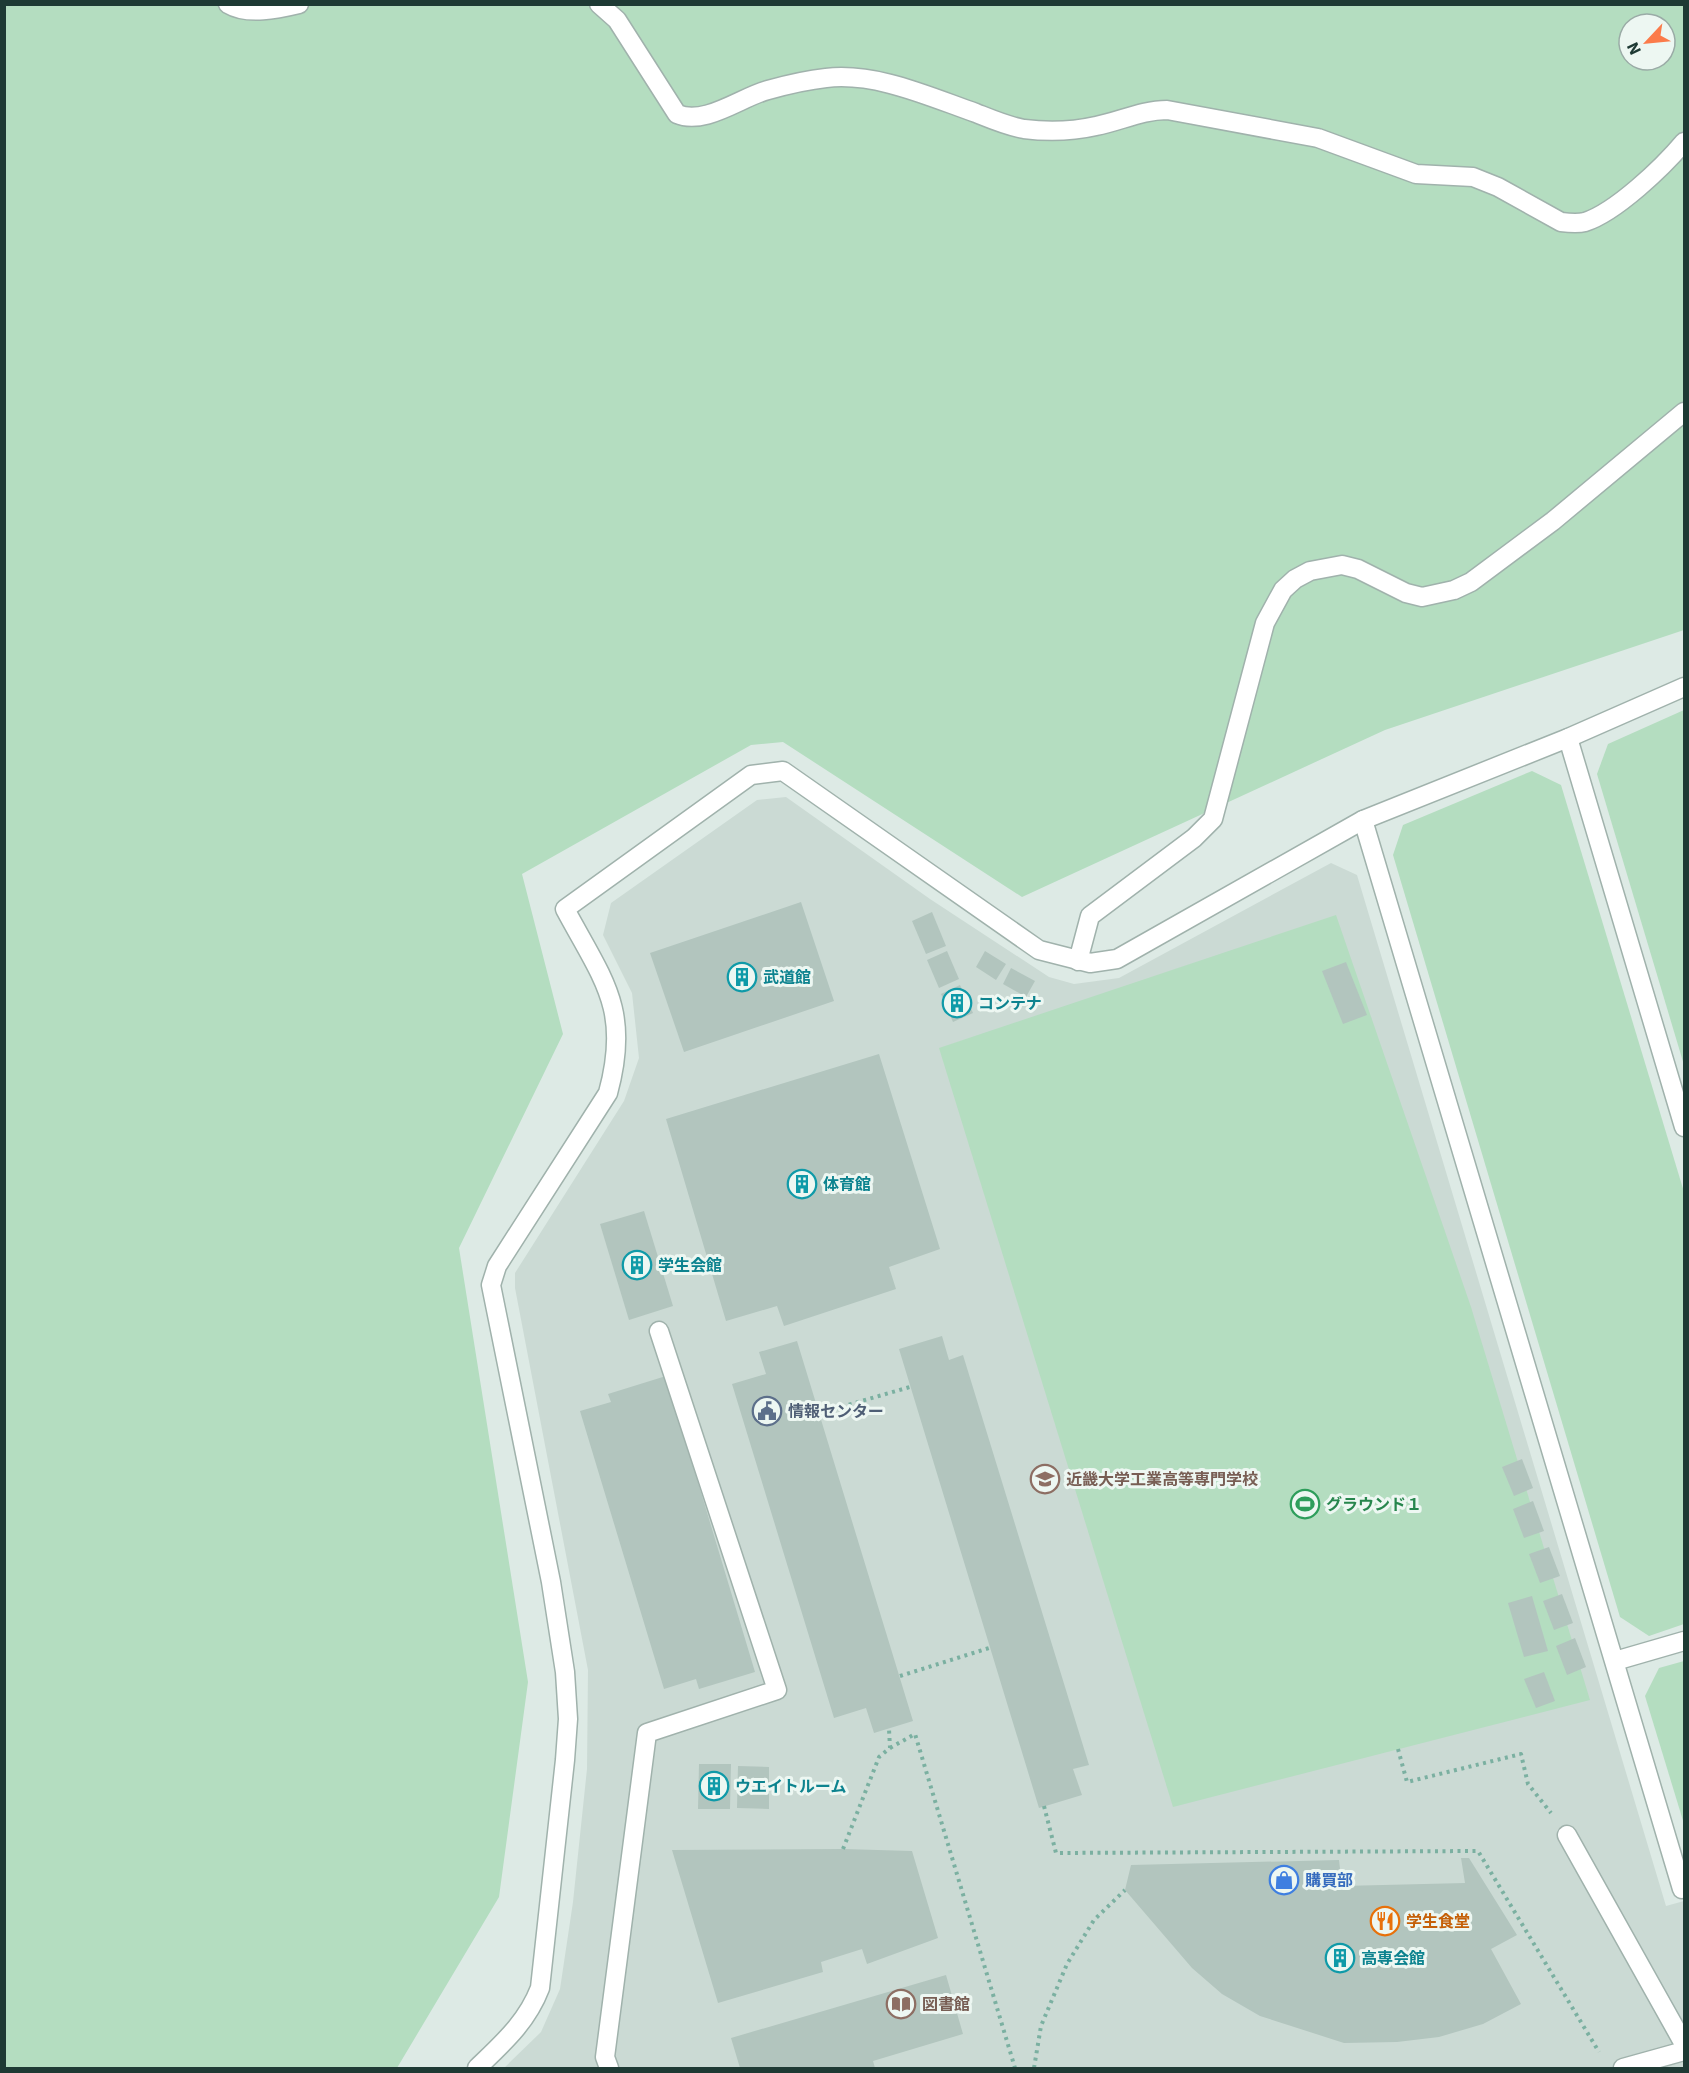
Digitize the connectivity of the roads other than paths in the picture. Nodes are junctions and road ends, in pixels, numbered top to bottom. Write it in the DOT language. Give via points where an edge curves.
graph roads {
  1 [pos="228,4"];
  2 [pos="299,4"];
  3 [pos="599,4"];
  4 [pos="1684,142"];
  5 [pos="1684,412"];
  6 [pos="1684,687"];
  7 [pos="1568,738"];
  8 [pos="1363,820"];
  9 [pos="1078,961"];
  10 [pos="1684,1127"];
  11 [pos="659,1331"];
  12 [pos="1684,1641"];
  13 [pos="1615,1661"];
  14 [pos="1567,1835"];
  15 [pos="1684,1888"];
  16 [pos="1684,2044"];
  17 [pos="1684,2050"];
  18 [pos="477,2068"];
  19 [pos="609,2068"];
  20 [pos="1623,2068"];
  1 -- 2 [label="street" via="235,9 254,10"];
  3 -- 4 [label="street" via="617,20 677,114 685,117 700,117 766,90 845,77 915,92 1023,128 1096,127 1150,110 1167,110 1317,138 1416,174 1473,177 1561,222 1573,224 1594,217 1645,182"];
  5 -- 9 [label="street" via="1553,521 1471,582 1454,590 1422,597 1342,565 1310,571 1295,579 1283,590 1265,623 1213,819 1194,838 1090,916"];
  6 -- 7 [label="street"];
  7 -- 8 [label="street"];
  7 -- 10 [label="street"];
  8 -- 9 [label="street" via="1117,959"];
  8 -- 13 [label="street"];
  9 -- 18 [label="street" via="1039,950 783,771 751,775 566,909 612,997 617,1020 616,1066 608,1093 497,1266 491,1285 551,1582 565,1672 565,1760 540,1988 520,2026"];
  11 -- 19 [label="street" via="777,1690 647,1733 605,2057"];
  12 -- 13 [label="street"];
  13 -- 15 [label="street"];
  14 -- 16 [label="street"];
  17 -- 20 [label="street"];
}
